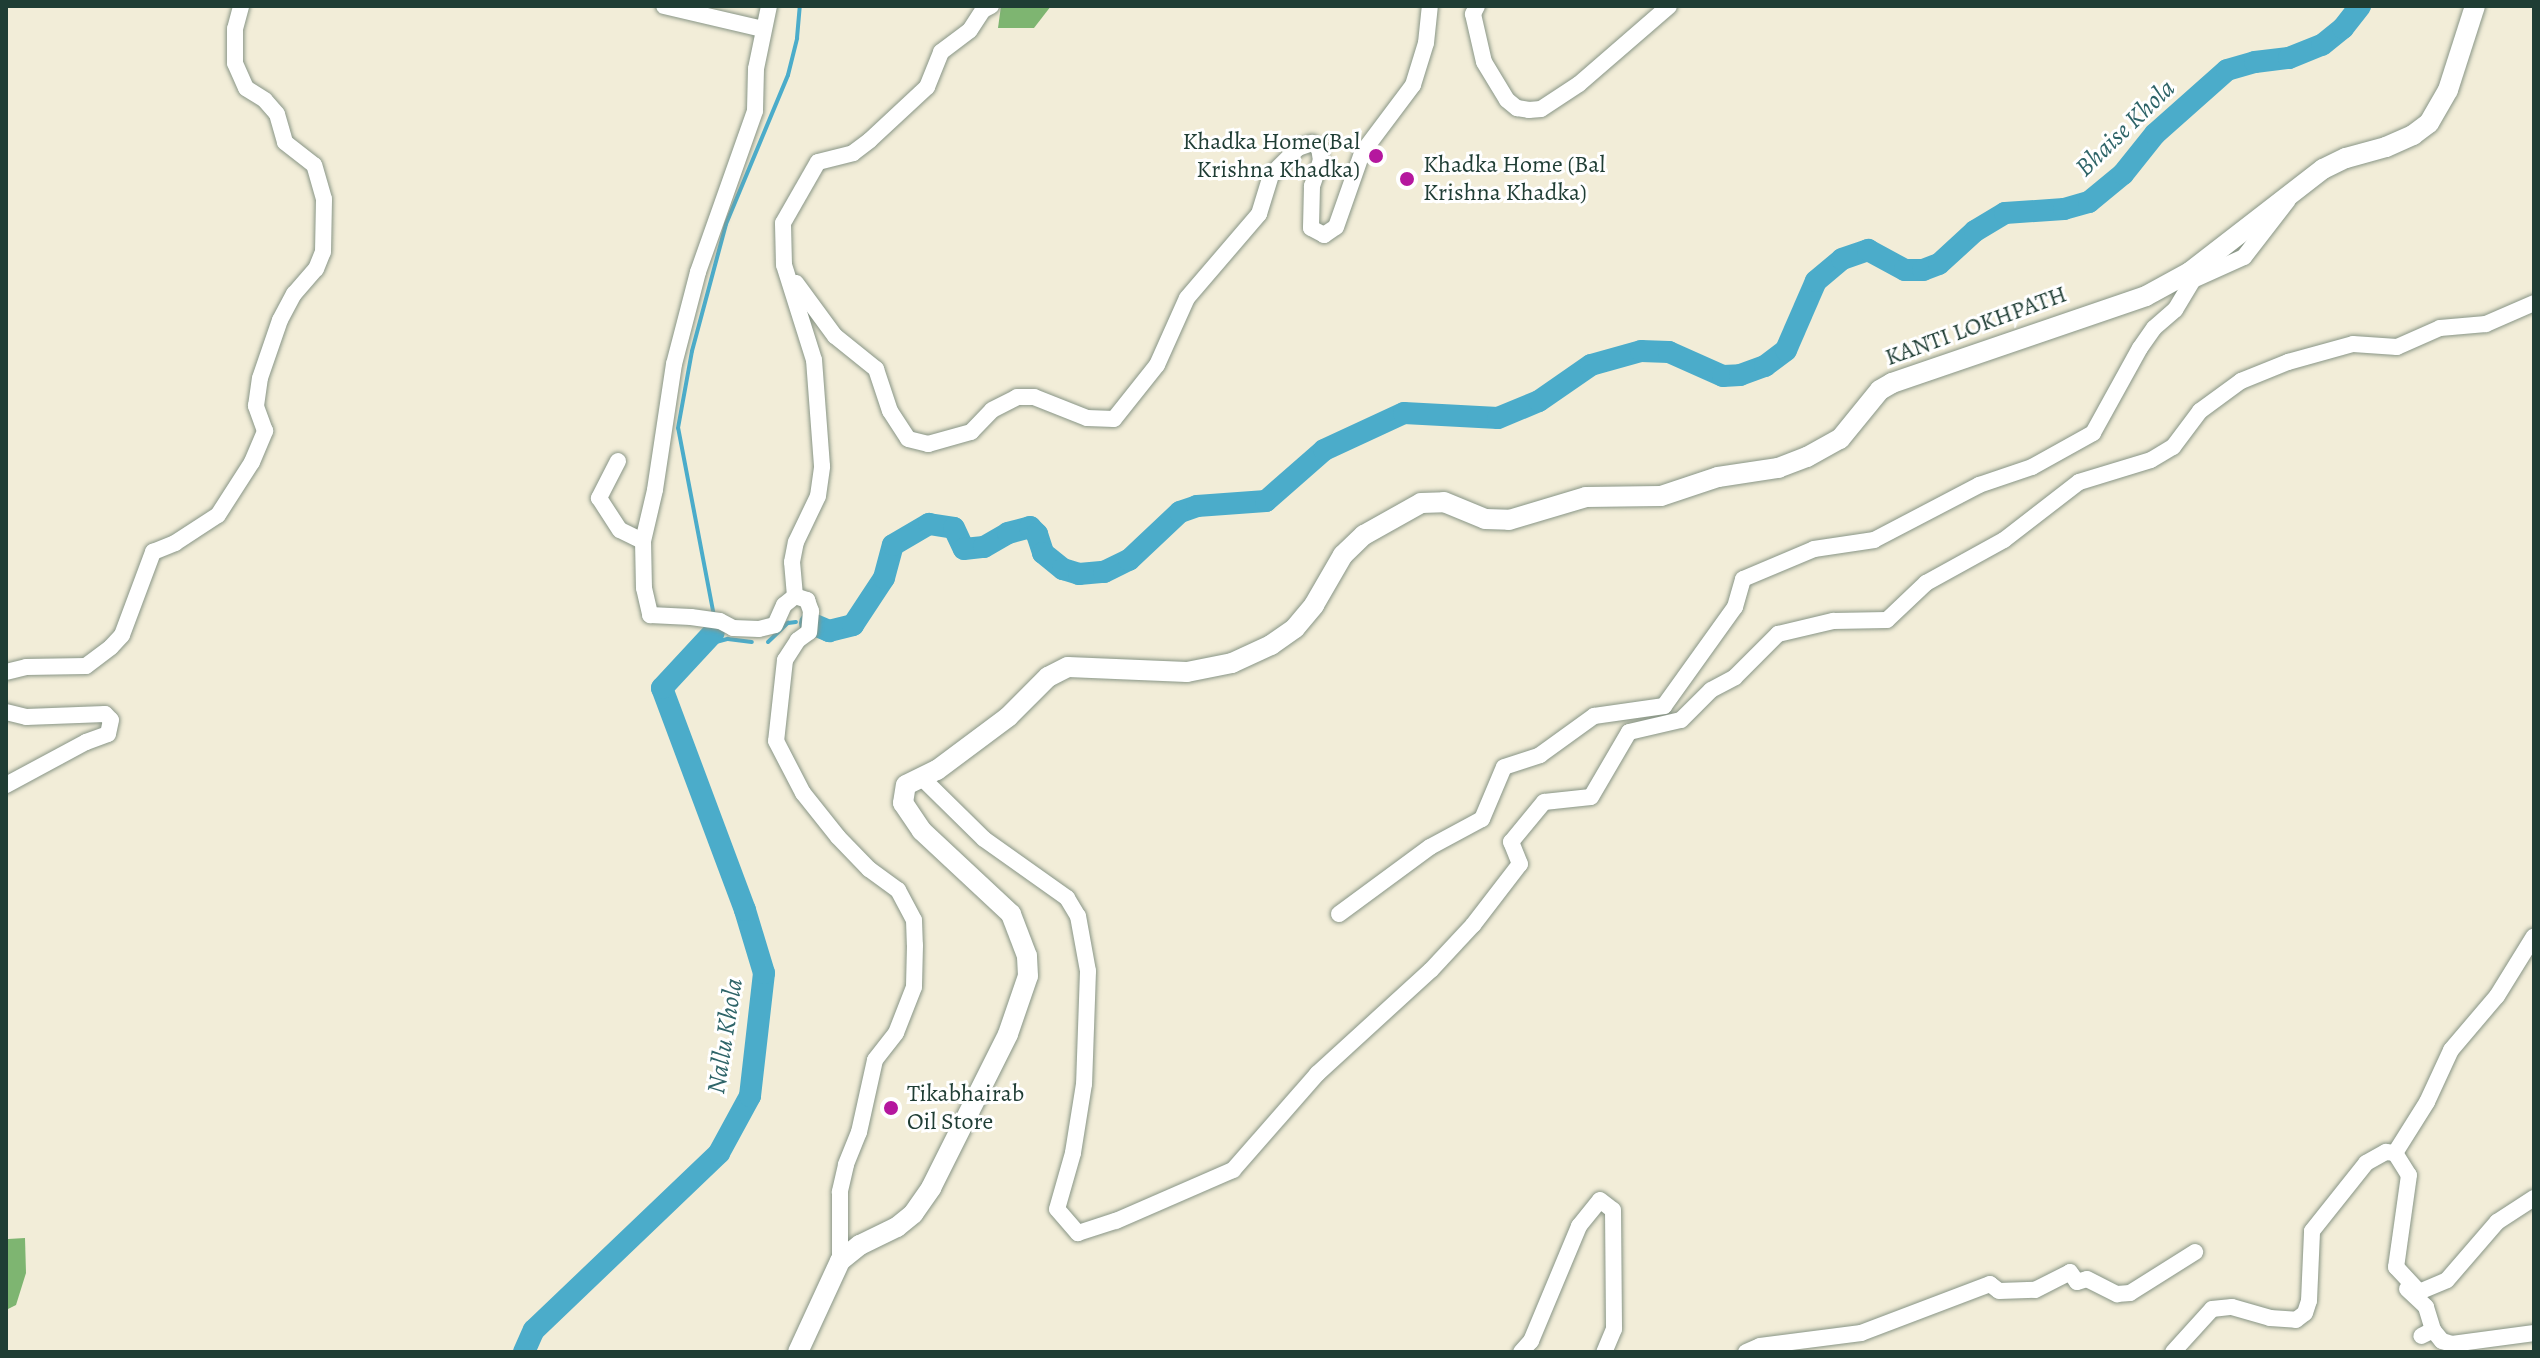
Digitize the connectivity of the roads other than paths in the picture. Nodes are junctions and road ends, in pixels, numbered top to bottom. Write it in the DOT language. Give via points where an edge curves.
graph roads {
  1 [pos="241,6"];
  2 [pos="664,6"];
  3 [pos="769,6"];
  4 [pos="991,6"];
  5 [pos="1430,6"];
  6 [pos="1477,6"];
  7 [pos="1669,6"];
  8 [pos="2475,6"];
  9 [pos="763,29"];
  10 [pos="2293,193"];
  11 [pos="784,265"];
  12 [pos="2534,303"];
  13 [pos="618,461"];
  14 [pos="643,541"];
  15 [pos="795,596"];
  16 [pos="6,672"];
  17 [pos="6,712"];
  18 [pos="1594,716"];
  19 [pos="1629,732"];
  20 [pos="921,777"];
  21 [pos="6,785"];
  22 [pos="1339,914"];
  23 [pos="2534,936"];
  24 [pos="2395,1153"];
  25 [pos="2534,1198"];
  26 [pos="2195,1252"];
  27 [pos="840,1261"];
  28 [pos="2396,1267"];
  29 [pos="2534,1333"];
  30 [pos="798,1352"];
  31 [pos="1521,1352"];
  32 [pos="1604,1352"];
  33 [pos="1746,1352"];
  34 [pos="2173,1352"];
  1 -- 16 [label="street" via="235,63 246,88 277,114 285,142 314,165 324,199 323,252 280,320 260,378 256,406 265,431 218,515 153,552 122,635 111,647 86,666"];
  2 -- 9 [label="street"];
  3 -- 9 [label="street"];
  4 -- 11 [label="street" via="941,52 927,87 870,140 853,153 818,162 783,223"];
  5 -- 11 [label="street" via="1413,85 1362,153 1336,227 1324,235 1311,228 1312,186 1321,160 1312,143 1298,148 1271,175 1259,214 1187,298 1157,365 1114,419 1087,418 1034,397 1017,397 961,435 928,444 908,439 890,411 876,369 835,336"];
  6 -- 7 [label="street" via="1473,14 1484,62 1507,100 1529,110 1541,109 1579,84"];
  8 -- 10 [label="main road, KANTI LOKHPATH" via="2448,90 2429,123 2386,147 2323,169"];
  9 -- 14 [label="street" via="755,111 698,272 674,364"];
  10 -- 18 [label="street" via="2244,257 2193,280 2175,310 2140,348 2093,433 1874,540 1814,549 1743,579 1735,607 1664,706"];
  10 -- 20 [label="main road, KANTI LOKHPATH" via="2190,272 2146,296 1892,383 1880,390 1840,439 1807,457 1661,496 1586,497 1509,520 1485,519 1444,502 1421,503 1364,535 1343,555 1295,628 1271,645 1232,663 1187,672 1068,667 1048,677 993,729"];
  11 -- 15 [label="street" via="814,360 822,452 818,496 792,562"];
  12 -- 19 [label="street" via="2486,324 2440,328 2397,347 2353,344 2241,381 2200,411 2173,447 2151,460 2079,482 2004,540 1926,583 1887,620 1833,621 1778,634 1681,720"];
  13 -- 14 [label="street" via="599,498 620,530"];
  14 -- 15 [label="street" via="650,615 770,629"];
  15 -- 27 [label="street" via="807,600 809,632 785,660 776,741 803,793 838,837 898,890 915,932 914,987 896,1033 875,1060 846,1165 840,1192"];
  17 -- 21 [label="street" via="26,717 105,714 111,720 108,734"];
  18 -- 19 [label="street"];
  18 -- 22 [label="street" via="1540,755 1504,767 1482,819 1430,847"];
  19 -- 20 [label="street" via="1591,797 1544,802 1511,842 1520,864 1473,925 1317,1074 1233,1170 1078,1233 1057,1209 1084,1084 1088,971 1078,916 1067,898 984,839"];
  20 -- 27 [label="main road" via="904,790 908,812 1011,914 1027,956 1028,976 1008,1034 931,1188 913,1214"];
  23 -- 24 [label="street" via="2497,996 2451,1050"];
  24 -- 28 [label="street" via="2409,1175"];
  24 -- 34 [label="street" via="2366,1163 2312,1231 2305,1313 2296,1320 2232,1307 2212,1309"];
  25 -- 28 [label="street" via="2497,1222 2447,1280 2419,1292"];
  26 -- 33 [label="street" via="2130,1293 2117,1294 2087,1279 2077,1282 2070,1272 2035,1290 1999,1291 1990,1284 1861,1333"];
  27 -- 30 [label="main road"];
  28 -- 29 [label="street" via="2410,1295 2426,1307 2427,1333 2442,1341"];
  31 -- 32 [label="street" via="1531,1341 1579,1226 1600,1200 1613,1210 1614,1329"];
}
